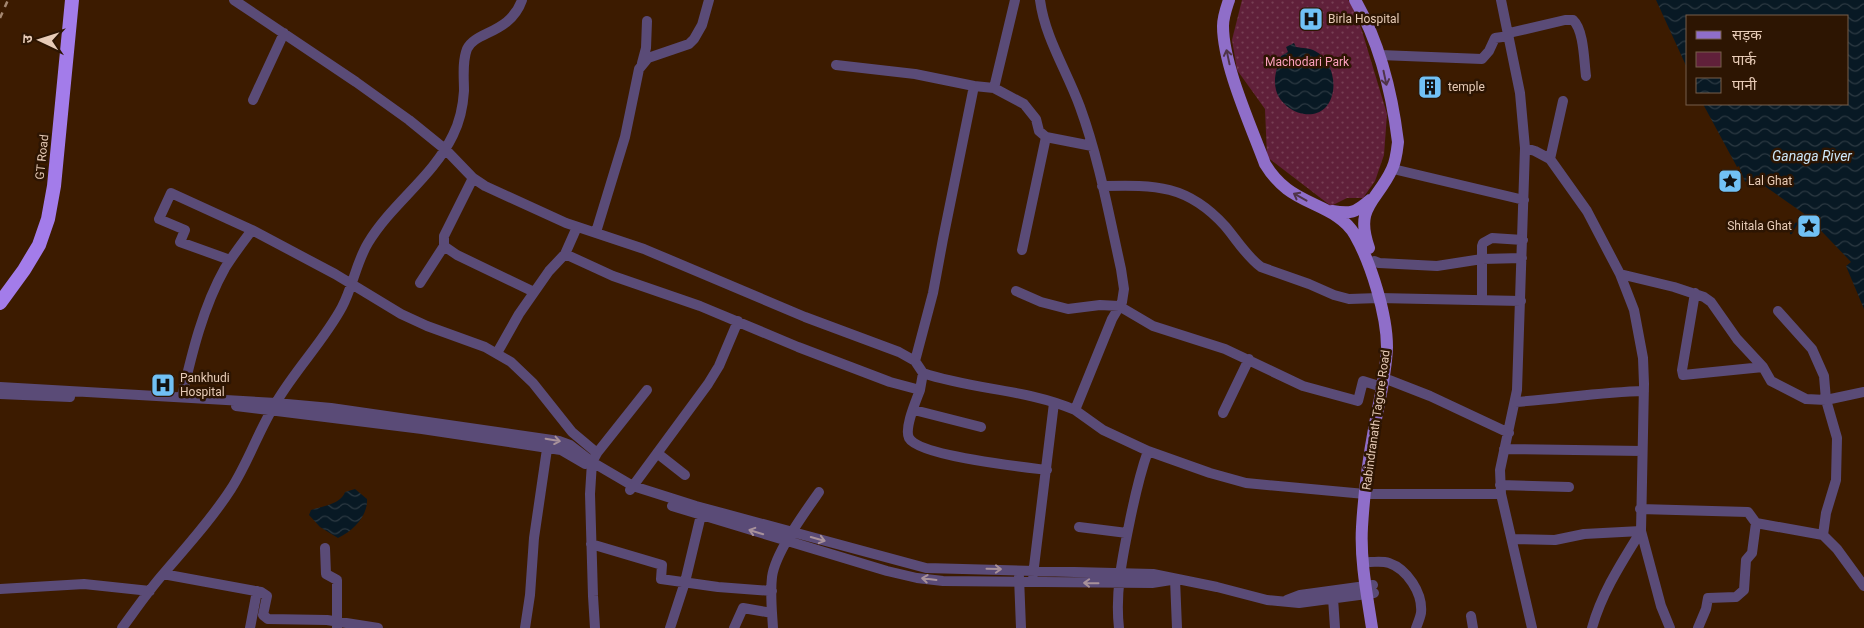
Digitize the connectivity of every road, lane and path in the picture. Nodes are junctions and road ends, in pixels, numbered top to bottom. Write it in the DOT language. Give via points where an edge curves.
graph roads {
  1 [pos="64,0"];
  2 [pos="72,0"];
  3 [pos="234,0"];
  4 [pos="522,0"];
  5 [pos="709,0"];
  6 [pos="1015,0"];
  7 [pos="1040,0"];
  8 [pos="1230,0"];
  9 [pos="1355,0"];
  10 [pos="1501,0"];
  11 [pos="648,20"];
  12 [pos="284,33"];
  13 [pos="1509,34"];
  14 [pos="1380,54"];
  15 [pos="642,64"];
  16 [pos="836,65"];
  17 [pos="1586,76"];
  18 [pos="974,86"];
  19 [pos="994,88"];
  20 [pos="253,100"];
  21 [pos="1563,101"];
  22 [pos="1046,138"];
  23 [pos="1092,146"];
  24 [pos="1525,148"];
  25 [pos="446,150"];
  26 [pos="1550,159"];
  27 [pos="1393,169"];
  28 [pos="473,178"];
  29 [pos="1102,186"];
  30 [pos="1375,195"];
  31 [pos="1524,200"];
  32 [pos="1328,210"];
  33 [pos="577,227"];
  34 [pos="252,230"];
  35 [pos="596,232"];
  36 [pos="1523,240"];
  37 [pos="444,246"];
  38 [pos="1022,250"];
  39 [pos="565,254"];
  40 [pos="1482,259"];
  41 [pos="1522,259"];
  42 [pos="230,260"];
  43 [pos="1374,261"];
  44 [pos="1620,274"];
  45 [pos="420,283"];
  46 [pos="352,284"];
  47 [pos="0,289"];
  48 [pos="1016,291"];
  49 [pos="534,292"];
  50 [pos="1694,293"];
  51 [pos="1383,298"];
  52 [pos="1482,300"];
  53 [pos="1521,301"];
  54 [pos="0,303"];
  55 [pos="1119,306"];
  56 [pos="1778,311"];
  57 [pos="738,321"];
  58 [pos="497,353"];
  59 [pos="1249,359"];
  60 [pos="915,361"];
  61 [pos="1763,367"];
  62 [pos="923,373"];
  63 [pos="1386,383"];
  64 [pos="0,387"];
  65 [pos="647,390"];
  66 [pos="920,390"];
  67 [pos="1644,391"];
  68 [pos="1864,392"];
  69 [pos="0,394"];
  70 [pos="182,396"];
  71 [pos="1826,400"];
  72 [pos="1515,402"];
  73 [pos="1054,403"];
  74 [pos="274,406"];
  75 [pos="914,410"];
  76 [pos="1075,410"];
  77 [pos="1223,413"];
  78 [pos="981,428"];
  79 [pos="1509,433"];
  80 [pos="547,449"];
  81 [pos="1504,450"];
  82 [pos="1148,451"];
  83 [pos="1642,451"];
  84 [pos="657,453"];
  85 [pos="593,461"];
  86 [pos="1046,470"];
  87 [pos="686,475"];
  88 [pos="1570,487"];
  89 [pos="631,489"];
  90 [pos="1501,489"];
  91 [pos="819,492"];
  92 [pos="1368,494"];
  93 [pos="1640,509"];
  94 [pos="702,516"];
  95 [pos="1756,523"];
  96 [pos="1079,527"];
  97 [pos="1641,531"];
  98 [pos="792,532"];
  99 [pos="1127,533"];
  100 [pos="1823,535"];
  101 [pos="1512,539"];
  102 [pos="787,542"];
  103 [pos="591,544"];
  104 [pos="325,548"];
  105 [pos="1370,562"];
  106 [pos="1018,570"];
  107 [pos="1033,571"];
  108 [pos="163,574"];
  109 [pos="1120,578"];
  110 [pos="1175,579"];
  111 [pos="1019,581"];
  112 [pos="685,582"];
  113 [pos="1032,582"];
  114 [pos="1864,586"];
  115 [pos="0,589"];
  116 [pos="1370,589"];
  117 [pos="150,591"];
  118 [pos="257,591"];
  119 [pos="772,591"];
  120 [pos="1333,598"];
  121 [pos="1284,601"];
  122 [pos="772,613"];
  123 [pos="1471,616"];
  124 [pos="337,625"];
  125 [pos="371,627"];
  126 [pos="122,628"];
  127 [pos="250,628"];
  128 [pos="525,628"];
  129 [pos="595,628"];
  130 [pos="670,628"];
  131 [pos="734,628"];
  132 [pos="773,628"];
  133 [pos="1021,628"];
  134 [pos="1118,628"];
  135 [pos="1177,628"];
  136 [pos="1335,628"];
  137 [pos="1372,628"];
  138 [pos="1379,628"];
  139 [pos="1416,628"];
  140 [pos="1473,628"];
  141 [pos="1532,628"];
  142 [pos="1592,628"];
  143 [pos="1670,628"];
  144 [pos="1698,628"];
  1 -- 47 [label="highway, GT Road" via="44,208 28,249"];
  2 -- 54 [label="highway, GT Road" via="48,219 39,246"];
  3 -- 12 [label="street"];
  4 -- 25 [label="street" via="508,22 468,46 464,61 462,110"];
  5 -- 15 [label="street" via="699,33 689,44 648,58"];
  6 -- 19 [label="street"];
  7 -- 23 [label="street" via="1047,31 1072,85"];
  32 -- 8 [label="main road, Rabindranath Tagore Road, one-way" via="1288,190 1265,164 1224,40 1225,12"];
  9 -- 14 [label="main road, Rabindranath Tagore Road"];
  10 -- 13 [label="street"];
  11 -- 15 [label="street"];
  12 -- 20 [label="street"];
  12 -- 25 [label="street" via="410,120"];
  13 -- 14 [label="street" via="1496,38 1482,59"];
  13 -- 17 [label="street" via="1573,20 1581,34"];
  13 -- 24 [label="street" via="1520,93"];
  14 -- 27 [label="main road, Rabindranath Tagore Road, one-way" via="1398,142"];
  15 -- 35 [label="street" via="625,137"];
  16 -- 18 [label="street" via="908,73"];
  18 -- 19 [label="street"];
  18 -- 60 [label="street" via="934,293"];
  19 -- 22 [label="street" via="1024,104"];
  21 -- 26 [label="street"];
  22 -- 23 [label="street"];
  22 -- 38 [label="street"];
  23 -- 29 [label="street"];
  24 -- 26 [label="street"];
  24 -- 31 [label="street"];
  25 -- 28 [label="street"];
  25 -- 46 [label="street" via="384,219 362,254"];
  26 -- 44 [label="street" via="1588,212"];
  27 -- 30 [label="main road, Rabindranath Tagore Road"];
  27 -- 31 [label="street"];
  28 -- 33 [label="street"];
  28 -- 37 [label="street" via="444,236"];
  29 -- 51 [label="street" via="1151,186 1180,192 1206,207 1260,267 1342,298"];
  29 -- 55 [label="street" via="1122,276 1124,296"];
  30 -- 32 [label="main road" via="1358,210 1347,214"];
  30 -- 43 [label="main road, Rabindranath Tagore Road" via="1364,218 1364,235"];
  31 -- 36 [label="street"];
  32 -- 51 [label="main road, Rabindranath Tagore Road" via="1354,232"];
  33 -- 35 [label="street"];
  33 -- 39 [label="street"];
  34 -- 42 [label="street"];
  34 -- 42 [label="street" via="171,193 159,219 185,230 180,242"];
  34 -- 46 [label="street"];
  35 -- 60 [label="street" via="660,255"];
  36 -- 40 [label="street" via="1486,240 1482,246"];
  36 -- 41 [label="street"];
  37 -- 45 [label="street"];
  37 -- 49 [label="street" via="457,256"];
  39 -- 49 [label="street"];
  39 -- 57 [label="street" via="619,278"];
  40 -- 41 [label="street"];
  40 -- 43 [label="street" via="1438,266"];
  40 -- 52 [label="street"];
  41 -- 53 [label="street"];
  42 -- 70 [label="street" via="208,304"];
  43 -- 51 [label="main road, Rabindranath Tagore Road"];
  44 -- 50 [label="street"];
  44 -- 67 [label="street" via="1639,334"];
  46 -- 58 [label="street" via="416,321"];
  46 -- 74 [label="street" via="338,313"];
  48 -- 55 [label="street" via="1068,309 1110,304"];
  49 -- 58 [label="street"];
  50 -- 61 [label="street" via="1711,302 1737,339"];
  50 -- 61 [label="street" via="1683,375"];
  51 -- 52 [label="street"];
  51 -- 63 [label="main road, Rabindranath Tagore Road" via="1387,340"];
  52 -- 53 [label="street"];
  53 -- 72 [label="street"];
  55 -- 59 [label="street" via="1153,326"];
  55 -- 76 [label="street"];
  56 -- 71 [label="street" via="1812,349 1824,376"];
  57 -- 66 [label="street" via="863,372"];
  57 -- 84 [label="street" via="708,384"];
  58 -- 85 [label="street" via="527,377"];
  59 -- 63 [label="street" via="1303,386 1358,401 1363,381"];
  59 -- 77 [label="street"];
  60 -- 62 [label="street"];
  61 -- 71 [label="street" via="1771,381 1806,399"];
  62 -- 66 [label="street"];
  62 -- 73 [label="street"];
  63 -- 79 [label="street" via="1430,396"];
  63 -- 92 [label="main road, Rabindranath Tagore Road" via="1372,444"];
  64 -- 70 [label="street"];
  65 -- 85 [label="street"];
  66 -- 75 [label="street"];
  67 -- 72 [label="street"];
  67 -- 83 [label="street"];
  68 -- 71 [label="street"];
  69 -- 74 [label="street"];
  70 -- 74 [label="street"];
  71 -- 100 [label="street" via="1837,438 1836,480"];
  72 -- 79 [label="street"];
  73 -- 76 [label="street"];
  73 -- 86 [label="street"];
  74 -- 80 [label="street"];
  74 -- 85 [label="street, one-way" via="340,410 559,441"];
  74 -- 108 [label="street" via="232,488 197,536"];
  75 -- 78 [label="street"];
  75 -- 86 [label="street" via="907,431 909,438 919,447"];
  76 -- 82 [label="street" via="1103,430"];
  79 -- 81 [label="street"];
  80 -- 85 [label="street" via="561,450"];
  80 -- 128 [label="street"];
  81 -- 83 [label="street"];
  81 -- 90 [label="street"];
  82 -- 92 [label="street" via="1246,483"];
  82 -- 99 [label="street" via="1138,477"];
  83 -- 93 [label="street"];
  84 -- 87 [label="street"];
  84 -- 89 [label="street"];
  85 -- 89 [label="street"];
  85 -- 103 [label="street"];
  86 -- 107 [label="street"];
  88 -- 90 [label="street"];
  89 -- 94 [label="street" via="645,498"];
  89 -- 98 [label="street"];
  90 -- 92 [label="street"];
  90 -- 101 [label="street"];
  91 -- 98 [label="street"];
  92 -- 105 [label="main road, Rabindranath Tagore Road"];
  92 -- 116 [label="main road, Rabindranath Tagore Road" via="1362,528"];
  93 -- 95 [label="street" via="1748,512"];
  93 -- 97 [label="street"];
  102 -- 94 [label="street, one-way"];
  94 -- 112 [label="street"];
  95 -- 100 [label="street"];
  95 -- 144 [label="street" via="1752,553 1746,560 1744,590 1736,597 1708,598"];
  96 -- 99 [label="street"];
  97 -- 101 [label="street" via="1598,533 1556,540"];
  97 -- 142 [label="street" via="1608,586"];
  97 -- 143 [label="street"];
  98 -- 102 [label="street"];
  98 -- 106 [label="street, one-way" via="926,568"];
  99 -- 109 [label="street"];
  100 -- 114 [label="street"];
  101 -- 141 [label="street"];
  111 -- 102 [label="street, one-way" via="917,578"];
  102 -- 119 [label="street" via="777,559"];
  103 -- 112 [label="street" via="662,564 660,579"];
  103 -- 129 [label="street"];
  104 -- 124 [label="street" via="326,573 338,580"];
  105 -- 116 [label="main road, Rabindranath Tagore Road"];
  105 -- 139 [label="street" via="1387,562 1401,568 1414,586 1421,613"];
  106 -- 107 [label="street"];
  106 -- 111 [label="street"];
  107 -- 109 [label="street"];
  107 -- 113 [label="street"];
  108 -- 117 [label="street"];
  108 -- 118 [label="street"];
  109 -- 110 [label="street" via="1153,574"];
  109 -- 113 [label="street, one-way"];
  109 -- 134 [label="street"];
  110 -- 121 [label="street"];
  110 -- 135 [label="street"];
  111 -- 113 [label="street"];
  111 -- 133 [label="street"];
  112 -- 119 [label="street"];
  112 -- 130 [label="street"];
  115 -- 117 [label="street" via="84,584"];
  116 -- 120 [label="street"];
  116 -- 121 [label="street" via="1300,595"];
  116 -- 137 [label="main road, Rabindranath Tagore Road"];
  116 -- 138 [label="main road, Rabindranath Tagore Road"];
  117 -- 126 [label="street"];
  118 -- 124 [label="street" via="267,596 263,615 268,620"];
  118 -- 127 [label="street"];
  119 -- 122 [label="street"];
  120 -- 121 [label="street" via="1300,603"];
  120 -- 136 [label="street"];
  122 -- 131 [label="street" via="743,608"];
  122 -- 132 [label="street"];
  123 -- 140 [label="street"];
  124 -- 125 [label="street"];
}
